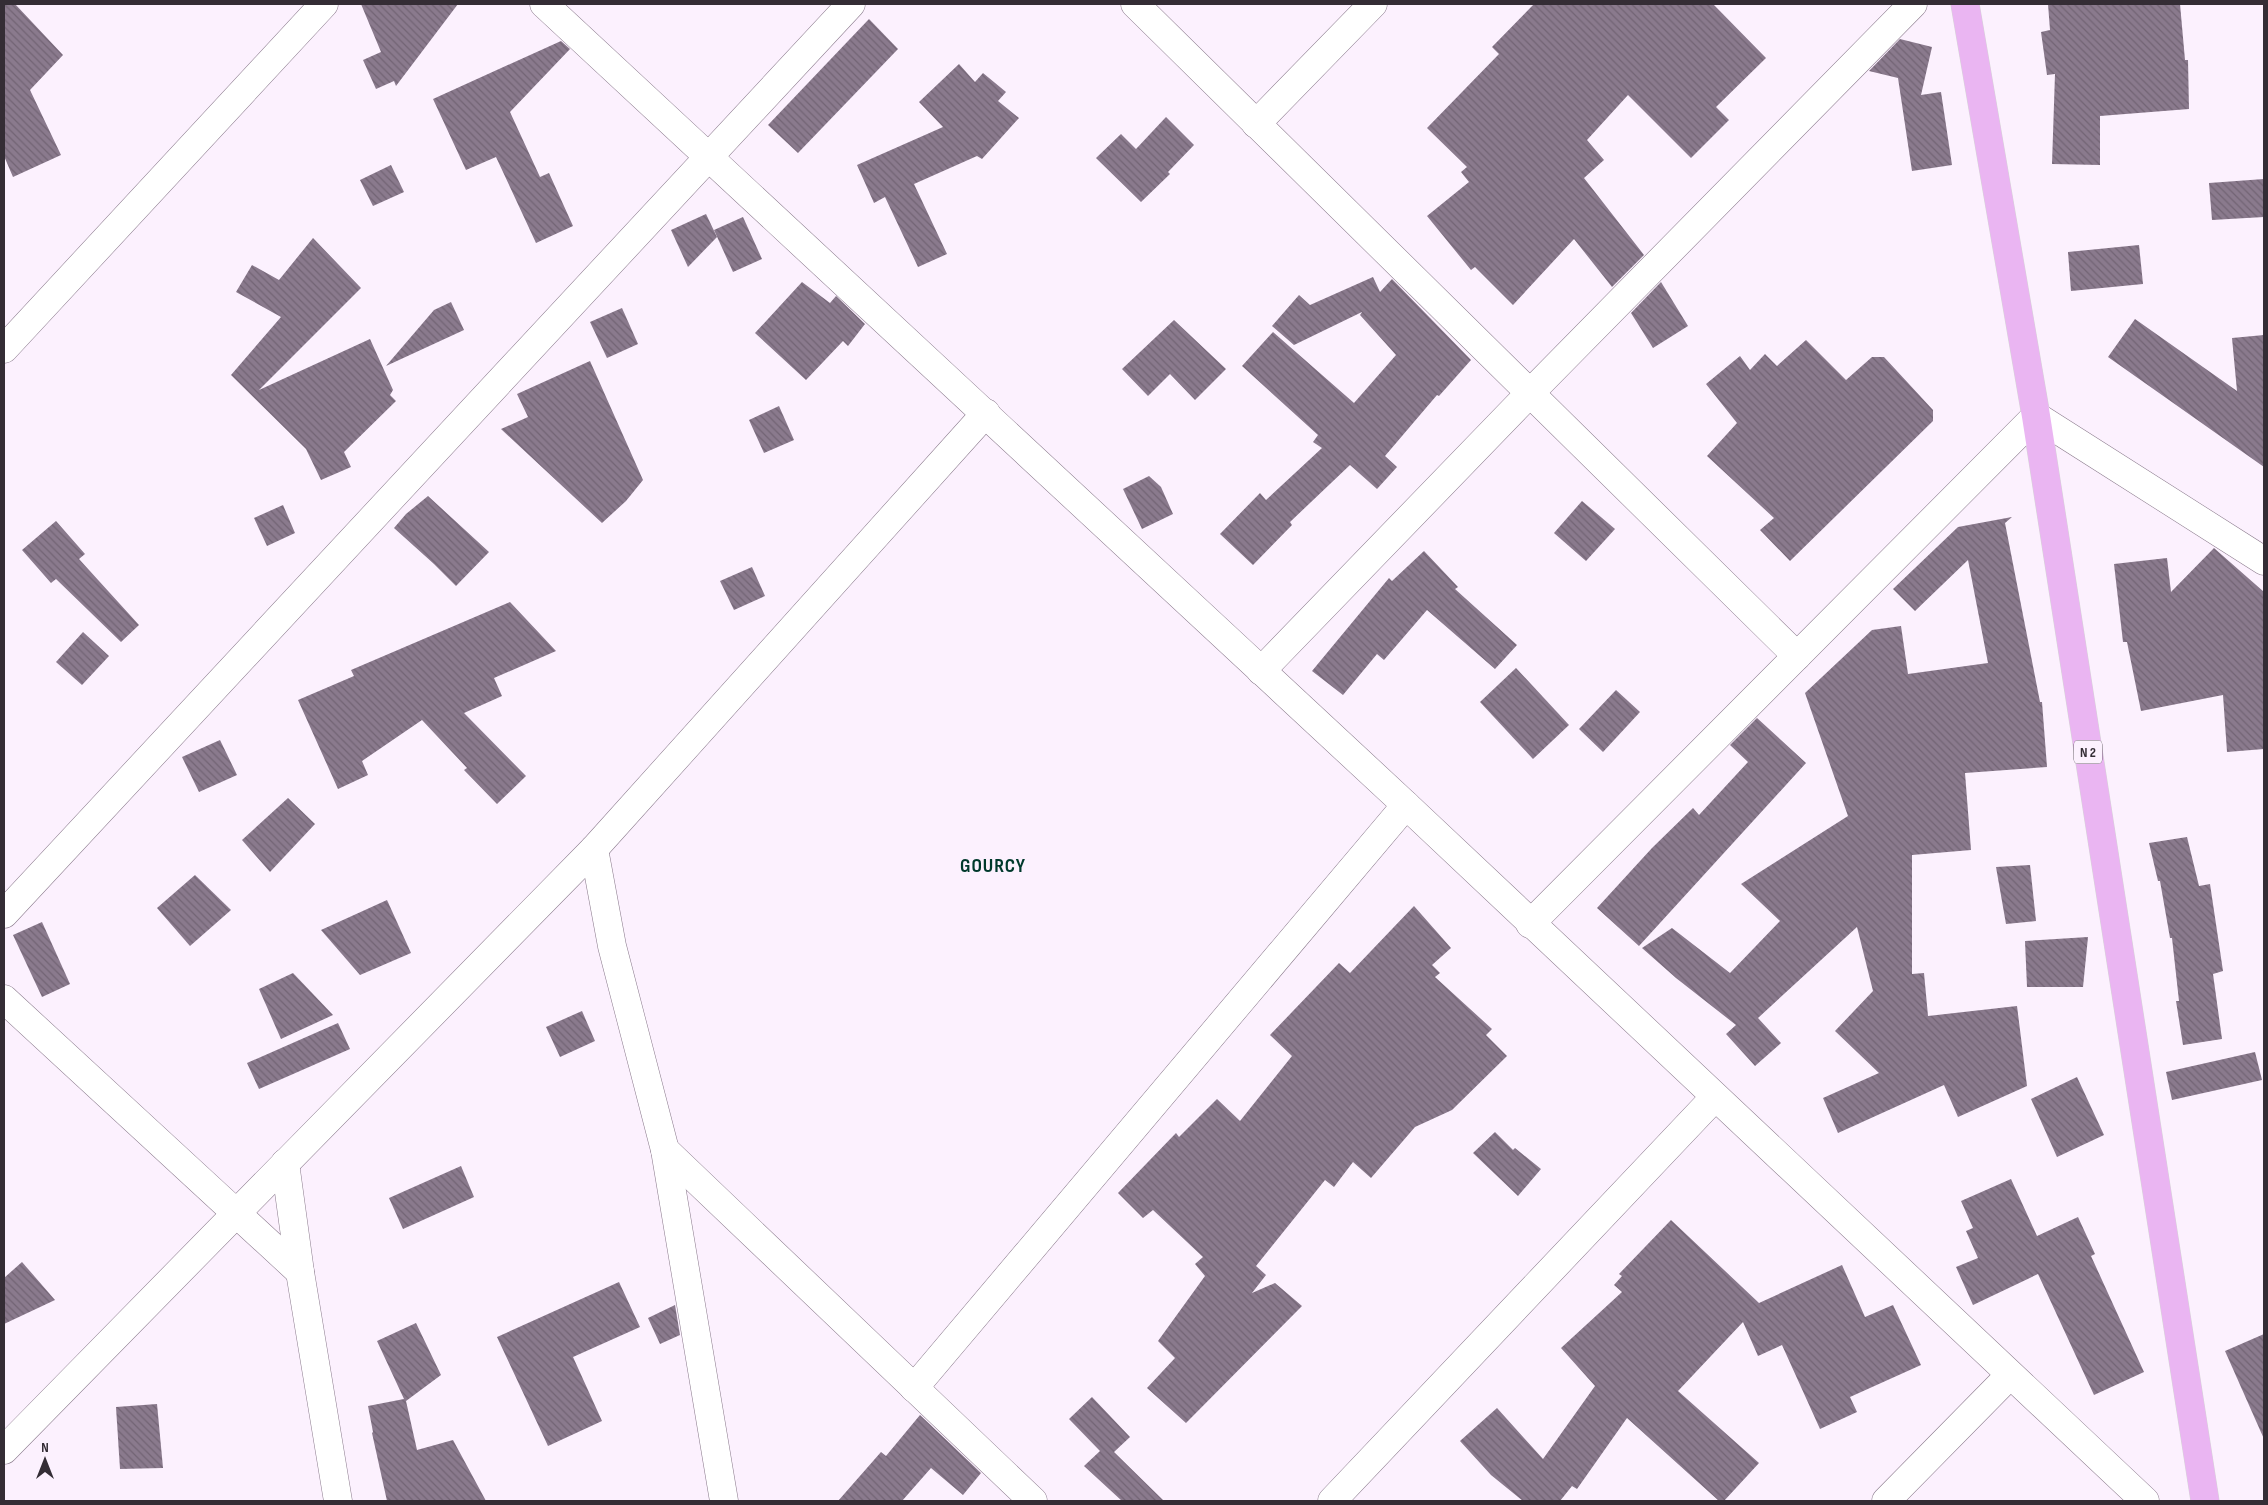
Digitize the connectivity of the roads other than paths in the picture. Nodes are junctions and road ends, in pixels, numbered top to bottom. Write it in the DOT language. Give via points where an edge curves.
graph roads {
  1 [pos="324,4"];
  2 [pos="544,4"];
  3 [pos="852,4"];
  4 [pos="1135,4"];
  5 [pos="1373,4"];
  6 [pos="1913,4"];
  7 [pos="1965,4"];
  8 [pos="1256,124"];
  9 [pos="709,156"];
  10 [pos="4,350"];
  11 [pos="1530,393"];
  12 [pos="986,413"];
  13 [pos="2036,416"];
  14 [pos="2264,561"];
  15 [pos="1797,656"];
  16 [pos="1261,671"];
  17 [pos="1406,804"];
  18 [pos="594,849"];
  19 [pos="4,914"];
  20 [pos="1530,924"];
  21 [pos="4,998"];
  22 [pos="1715,1097"];
  23 [pos="666,1150"];
  24 [pos="285,1163"];
  25 [pos="236,1213"];
  26 [pos="300,1272"];
  27 [pos="2010,1375"];
  28 [pos="914,1388"];
  29 [pos="4,1450"];
  30 [pos="338,1501"];
  31 [pos="724,1501"];
  32 [pos="1032,1501"];
  33 [pos="1332,1501"];
  34 [pos="1886,1501"];
  35 [pos="2145,1501"];
  36 [pos="2205,1501"];
  1 -- 10 [label="street"];
  2 -- 9 [label="street"];
  3 -- 9 [label="street"];
  4 -- 8 [label="street"];
  5 -- 8 [label="street"];
  6 -- 11 [label="street"];
  7 -- 13 [label="main road, N 2"];
  8 -- 11 [label="street"];
  9 -- 12 [label="street"];
  9 -- 19 [label="street"];
  11 -- 15 [label="street"];
  11 -- 16 [label="street"];
  12 -- 16 [label="street"];
  12 -- 18 [label="street"];
  13 -- 14 [label="street"];
  13 -- 15 [label="street"];
  13 -- 36 [label="main road, N 2"];
  15 -- 20 [label="street"];
  16 -- 17 [label="street"];
  17 -- 20 [label="street"];
  17 -- 28 [label="street"];
  18 -- 23 [label="street" via="612,946"];
  18 -- 24 [label="street"];
  20 -- 22 [label="street"];
  21 -- 25 [label="street"];
  22 -- 27 [label="street"];
  22 -- 33 [label="street"];
  23 -- 28 [label="street"];
  23 -- 31 [label="street"];
  24 -- 25 [label="street"];
  24 -- 26 [label="street"];
  25 -- 26 [label="street"];
  25 -- 29 [label="street"];
  26 -- 30 [label="street"];
  27 -- 34 [label="street"];
  27 -- 35 [label="street"];
  28 -- 32 [label="street"];
}
